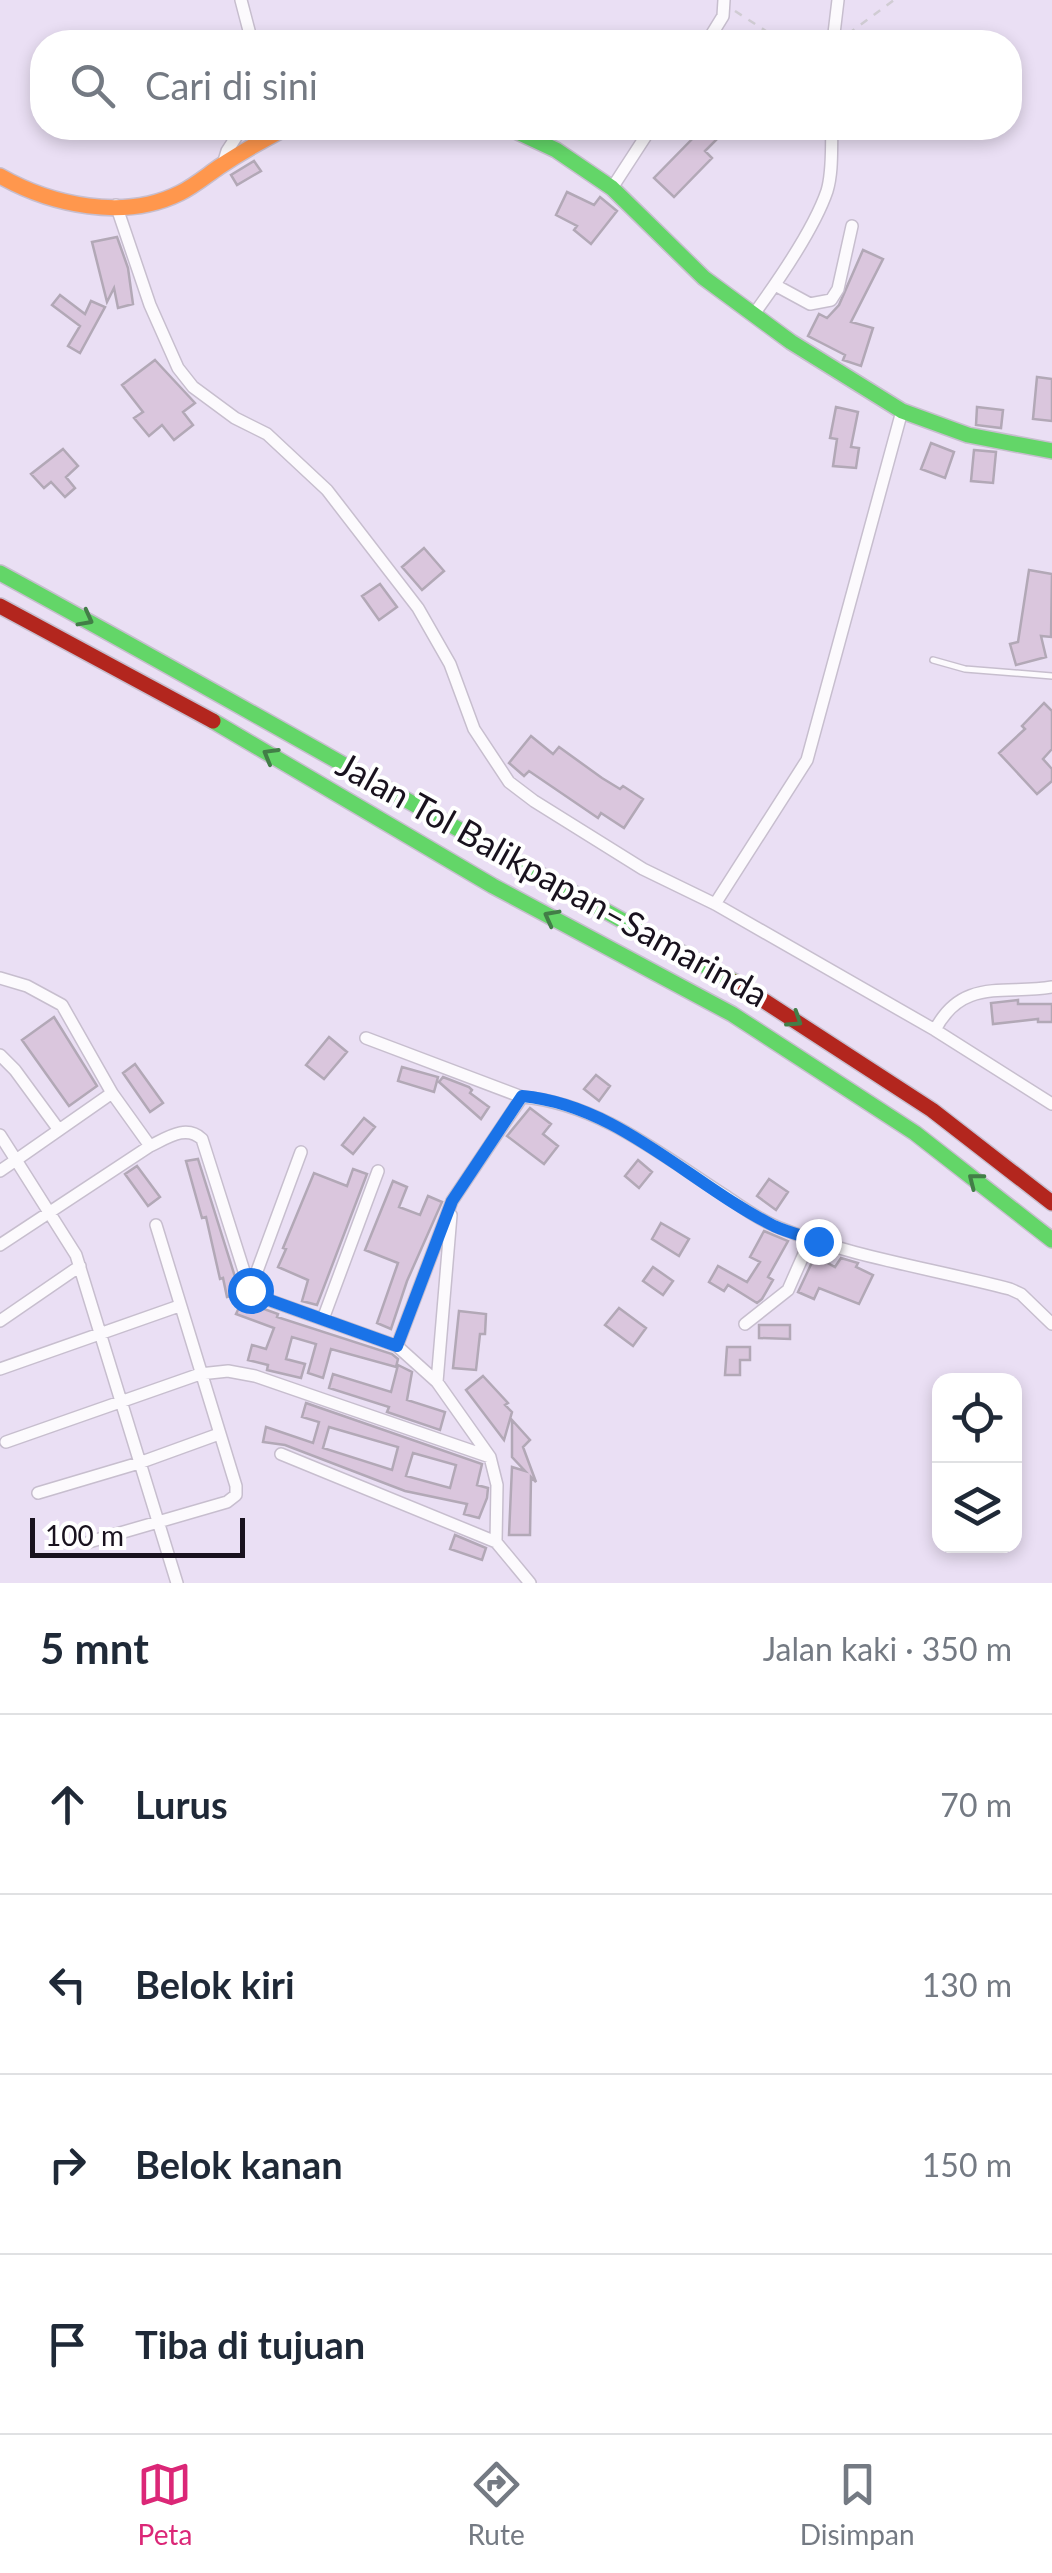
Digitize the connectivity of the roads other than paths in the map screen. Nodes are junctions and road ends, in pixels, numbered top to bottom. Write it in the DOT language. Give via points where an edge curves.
graph roads {
  1 [pos="241,0"];
  2 [pos="838,0"];
  3 [pos="724,4"];
  4 [pos="249,30"];
  5 [pos="715,30"];
  6 [pos="835,30"];
  7 [pos="234,140"];
  8 [pos="265,140"];
  9 [pos="535,140"];
  10 [pos="643,140"];
  11 [pos="831,140"];
  12 [pos="223,164"];
  13 [pos="0,176"];
  14 [pos="612,188"];
  15 [pos="116,205"];
  16 [pos="852,226"];
  17 [pos="775,286"];
  18 [pos="754,314"];
  19 [pos="902,412"];
  20 [pos="1052,451"];
  21 [pos="0,573"];
  22 [pos="0,606"];
  23 [pos="933,660"];
  24 [pos="1052,676"];
  25 [pos="715,904"];
  26 [pos="0,978"];
  27 [pos="1052,987"];
  28 [pos="934,1030"];
  29 [pos="366,1038"];
  30 [pos="0,1055"];
  31 [pos="112,1093"];
  32 [pos="522,1096"];
  33 [pos="1052,1104"];
  34 [pos="59,1130"];
  35 [pos="0,1135"];
  36 [pos="150,1146"];
  37 [pos="301,1152"];
  38 [pos="16,1160"];
  39 [pos="0,1171"];
  40 [pos="378,1171"];
  41 [pos="452,1201"];
  42 [pos="1052,1203"];
  43 [pos="50,1215"];
  44 [pos="156,1225"];
  45 [pos="811,1238"];
  46 [pos="1052,1240"];
  47 [pos="0,1245"];
  48 [pos="80,1266"];
  49 [pos="250,1290"];
  50 [pos="178,1306"];
  51 [pos="323,1319"];
  52 [pos="0,1320"];
  53 [pos="745,1324"];
  54 [pos="1052,1324"];
  55 [pos="99,1335"];
  56 [pos="397,1346"];
  57 [pos="0,1369"];
  58 [pos="200,1374"];
  59 [pos="437,1382"];
  60 [pos="120,1402"];
  61 [pos="219,1434"];
  62 [pos="6,1442"];
  63 [pos="281,1454"];
  64 [pos="490,1457"];
  65 [pos="140,1464"];
  66 [pos="38,1493"];
  67 [pos="158,1524"];
  68 [pos="89,1542"];
  69 [pos="496,1542"];
  70 [pos="177,1583"];
  71 [pos="530,1583"];
  1 -- 4 [label="street"];
  2 -- 6 [label="street"];
  3 -- 5 [label="street"];
  7 -- 12 [label="street"];
  8 -- 12 [label="main road"];
  9 -- 14 [label="main road"];
  10 -- 14 [label="street"];
  11 -- 17 [label="street" via="828,188"];
  12 -- 15 [label="main road" via="172,196"];
  13 -- 15 [label="main road" via="57,198"];
  14 -- 18 [label="main road" via="667,244"];
  15 -- 25 [label="street" via="178,368 193,387 267,434 327,490 418,608 450,664 474,730 509,782 644,869"];
  16 -- 17 [label="street" via="831,300 810,304"];
  17 -- 18 [label="street"];
  18 -- 19 [label="main road"];
  19 -- 20 [label="main road" via="968,435"];
  19 -- 25 [label="street" via="806,760"];
  21 -- 42 [label="main road, Jalan Tol Balikpapan–Samarinda, one-way" via="748,989 932,1110"];
  46 -- 22 [label="main road, Jalan Tol Balikpapan–Samarinda, one-way" via="915,1133 732,1014"];
  23 -- 24 [label="lane"];
  25 -- 28 [label="street"];
  26 -- 31 [label="street" via="62,1005"];
  27 -- 28 [label="street" via="986,990 941,1017"];
  28 -- 33 [label="street"];
  29 -- 32 [label="street"];
  30 -- 34 [label="street"];
  31 -- 34 [label="street"];
  31 -- 36 [label="street"];
  32 -- 41 [label="street"];
  32 -- 45 [label="street" via="614,1125 776,1227"];
  34 -- 38 [label="street"];
  35 -- 38 [label="street"];
  36 -- 43 [label="street"];
  36 -- 49 [label="street" via="186,1131 202,1139"];
  37 -- 49 [label="street"];
  38 -- 39 [label="street"];
  38 -- 43 [label="street"];
  40 -- 51 [label="street"];
  41 -- 56 [label="street"];
  41 -- 59 [label="street"];
  43 -- 47 [label="street"];
  43 -- 48 [label="street"];
  44 -- 50 [label="street"];
  45 -- 53 [label="street" via="788,1290"];
  45 -- 54 [label="street" via="1010,1288"];
  48 -- 52 [label="street"];
  48 -- 55 [label="street"];
  49 -- 51 [label="street"];
  50 -- 55 [label="street"];
  50 -- 58 [label="street"];
  51 -- 56 [label="street"];
  55 -- 57 [label="street"];
  55 -- 60 [label="street"];
  56 -- 59 [label="street"];
  58 -- 60 [label="street"];
  58 -- 61 [label="street"];
  58 -- 64 [label="street" via="254,1376"];
  59 -- 64 [label="street"];
  60 -- 62 [label="street"];
  60 -- 65 [label="street"];
  61 -- 65 [label="street"];
  61 -- 67 [label="street" via="236,1495"];
  63 -- 69 [label="street"];
  64 -- 69 [label="street"];
  65 -- 66 [label="street"];
  65 -- 67 [label="street"];
  67 -- 68 [label="street"];
  67 -- 70 [label="street"];
  69 -- 71 [label="street"];
}
